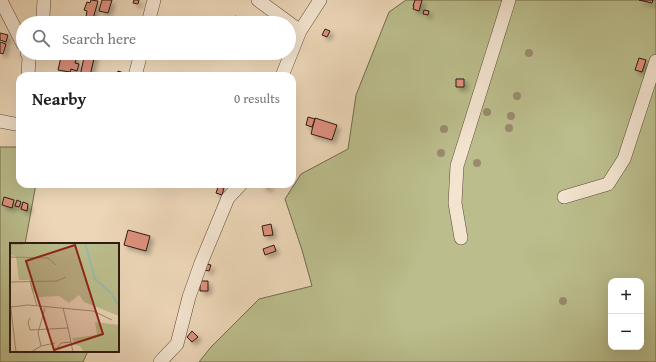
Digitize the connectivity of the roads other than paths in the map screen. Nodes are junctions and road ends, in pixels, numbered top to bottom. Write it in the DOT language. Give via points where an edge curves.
graph roads {
  1 [pos="44,0"];
  2 [pos="154,0"];
  3 [pos="258,0"];
  4 [pos="320,0"];
  5 [pos="509,0"];
  6 [pos="0,1"];
  7 [pos="43,16"];
  8 [pos="150,16"];
  9 [pos="280,16"];
  10 [pos="296,28"];
  11 [pos="16,30"];
  12 [pos="300,31"];
  13 [pos="296,41"];
  14 [pos="29,60"];
  15 [pos="139,60"];
  16 [pos="288,60"];
  17 [pos="656,61"];
  18 [pos="28,72"];
  19 [pos="136,72"];
  20 [pos="284,72"];
  21 [pos="0,121"];
  22 [pos="16,125"];
  23 [pos="237,188"];
  24 [pos="564,197"];
  25 [pos="461,238"];
  26 [pos="160,362"];
  1 -- 7 [label="street"];
  2 -- 8 [label="street"];
  3 -- 9 [label="street"];
  4 -- 12 [label="street"];
  5 -- 25 [label="street" via="457,166 455,203"];
  6 -- 11 [label="street"];
  10 -- 12 [label="street"];
  12 -- 13 [label="street"];
  14 -- 18 [label="street"];
  15 -- 19 [label="street"];
  16 -- 20 [label="street"];
  17 -- 24 [label="street" via="624,159 608,184"];
  21 -- 22 [label="street"];
  23 -- 26 [label="street" via="228,198 204,256 189,297 177,344"];
}
